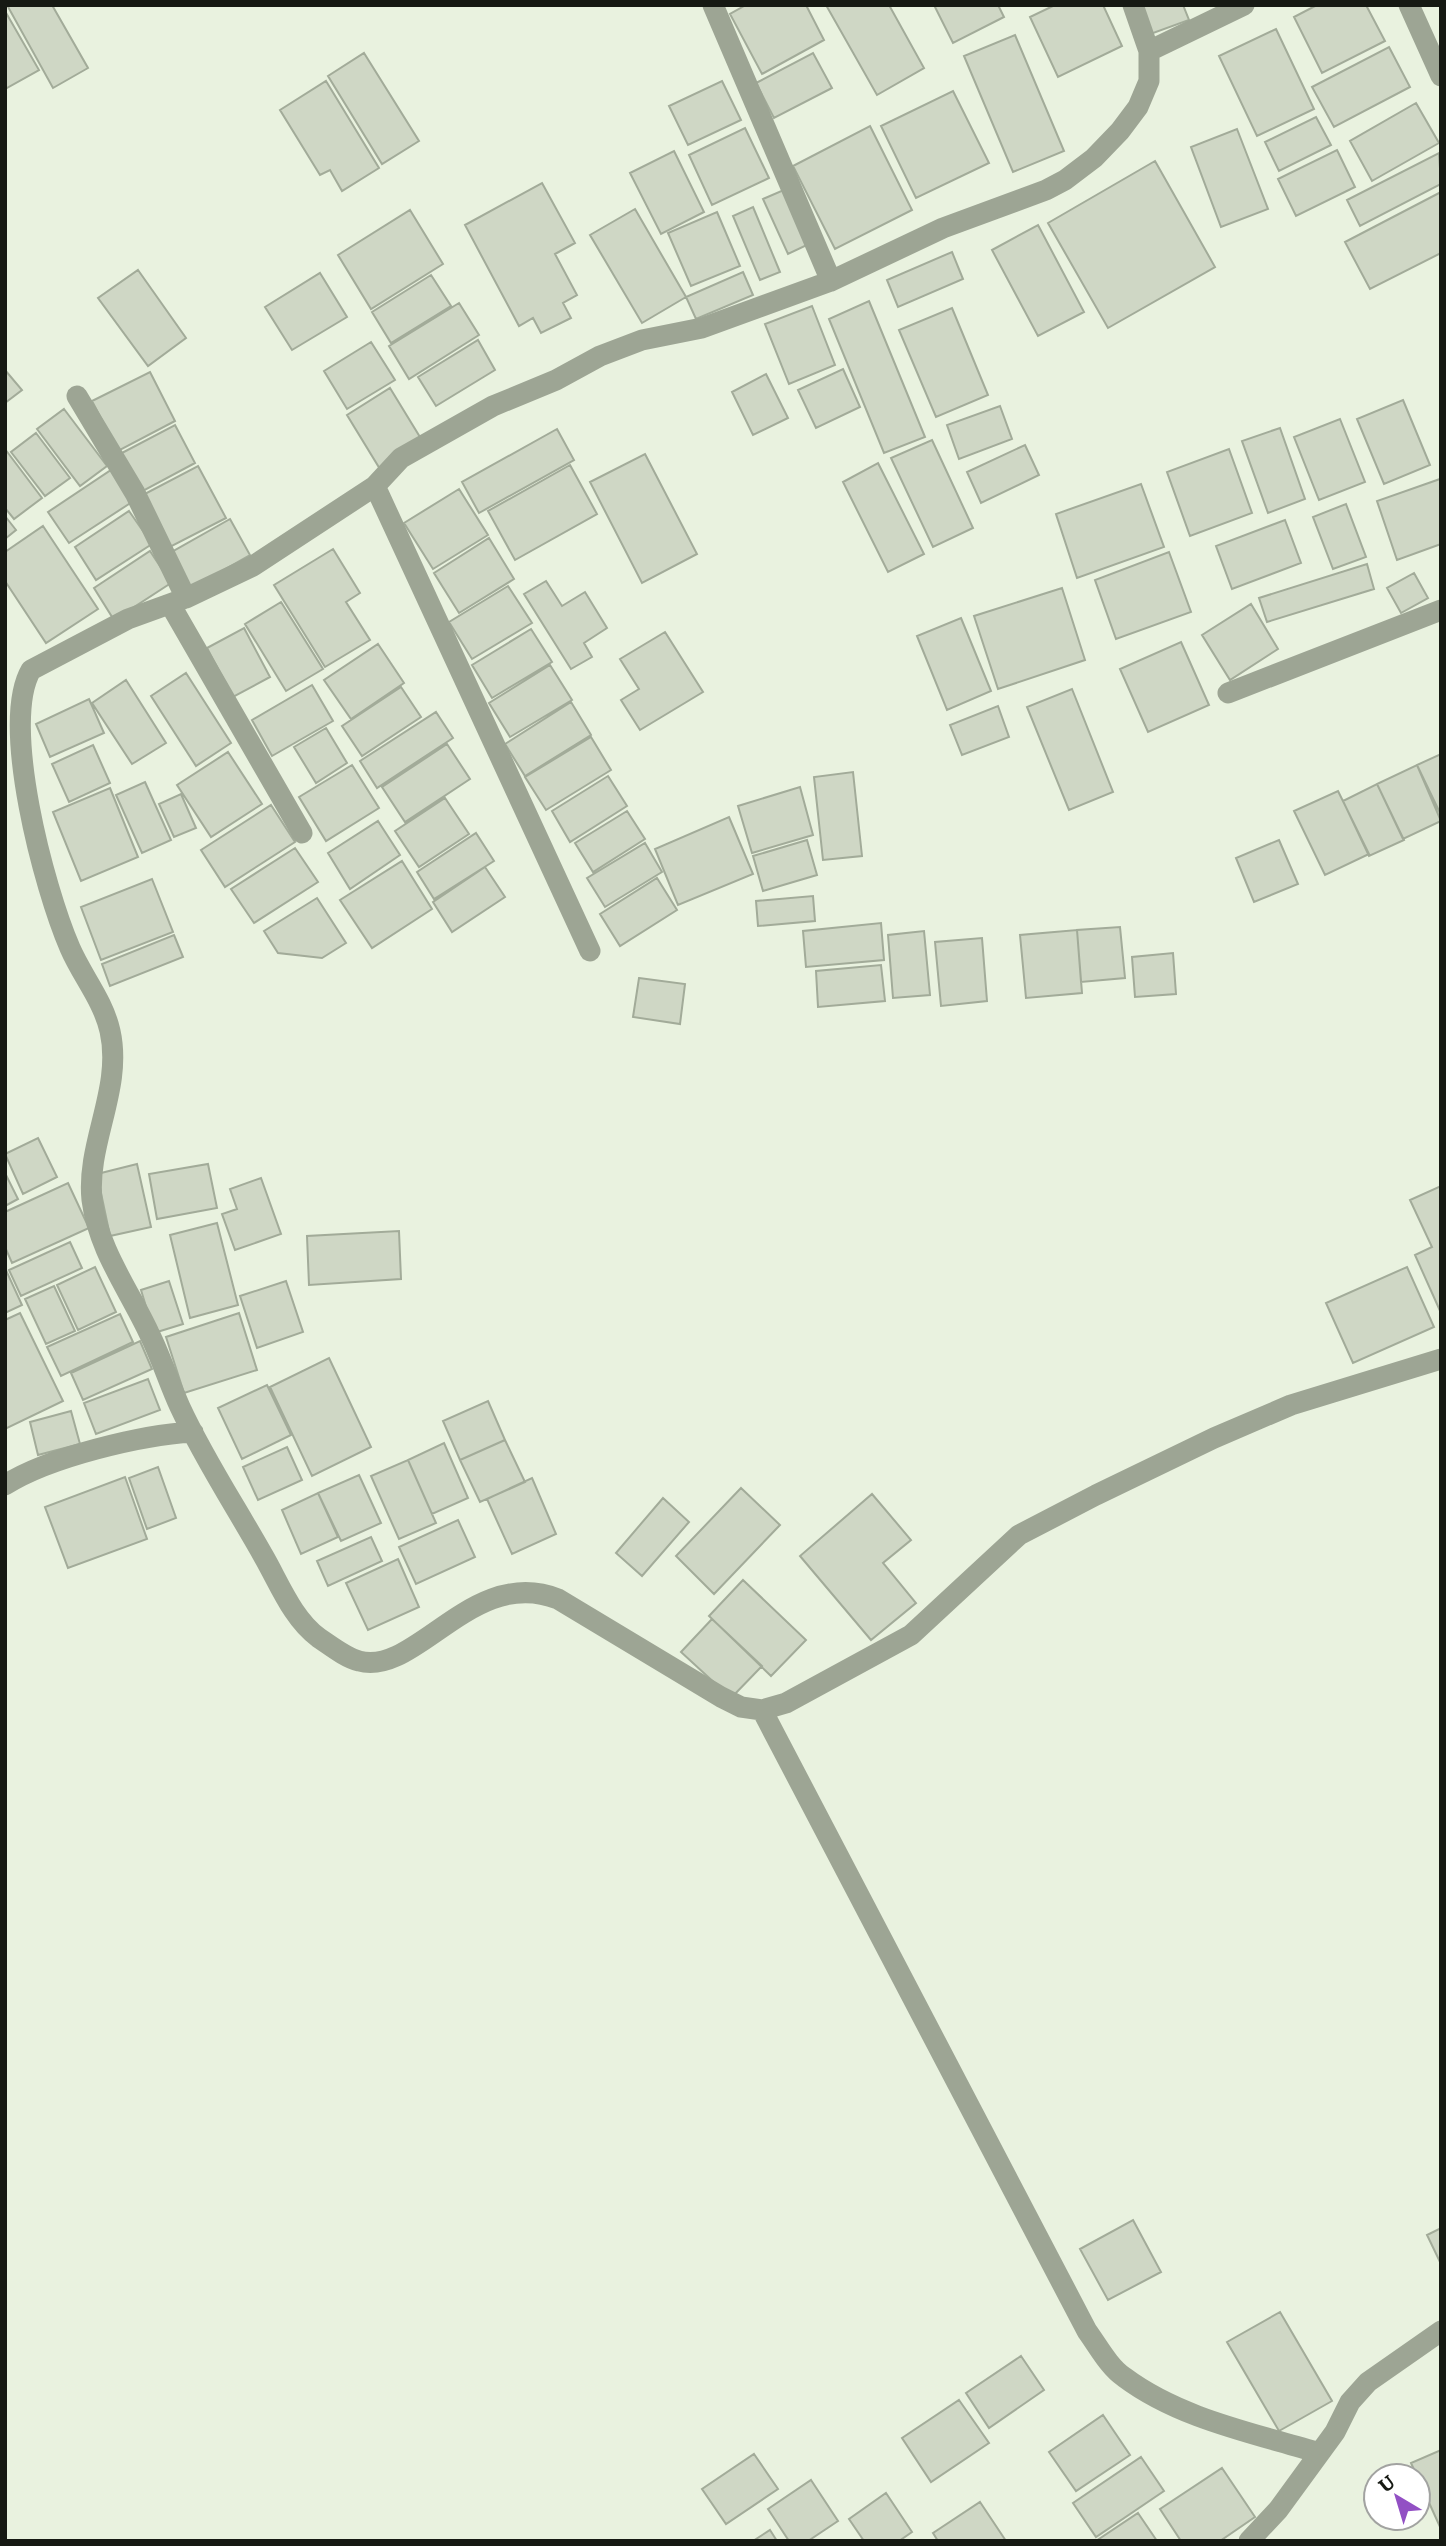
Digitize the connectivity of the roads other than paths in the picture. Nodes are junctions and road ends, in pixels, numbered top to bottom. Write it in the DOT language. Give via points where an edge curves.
graph roads {
  1 [pos="713,5"];
  2 [pos="1133,5"];
  3 [pos="1244,5"];
  4 [pos="1409,5"];
  5 [pos="1149,51"];
  6 [pos="1441,76"];
  7 [pos="831,281"];
  8 [pos="77,396"];
  9 [pos="375,486"];
  10 [pos="178,601"];
  11 [pos="1441,610"];
  12 [pos="1228,693"];
  13 [pos="302,833"];
  14 [pos="590,951"];
  15 [pos="1441,1359"];
  16 [pos="193,1432"];
  17 [pos="5,1485"];
  18 [pos="762,1710"];
  19 [pos="1441,2331"];
  20 [pos="1319,2453"];
  21 [pos="1249,2541"];
  1 -- 7 [label="street"];
  2 -- 5 [label="street"];
  3 -- 5 [label="street"];
  4 -- 6 [label="street"];
  5 -- 7 [label="street" via="1149,81 1138,107 1111,140 1065,180 943,228"];
  7 -- 9 [label="street" via="702,328 642,340 600,356 436,436 401,458"];
  8 -- 10 [label="street" via="135,493"];
  9 -- 10 [label="street" via="253,566"];
  9 -- 14 [label="street"];
  10 -- 13 [label="street"];
  10 -- 16 [label="street" via="128,619 31,670 22,680 12,720 15,772 36,851 71,950 110,1029 109,1097 90,1168 99,1234"];
  11 -- 12 [label="street"];
  15 -- 18 [label="street" via="1291,1405 1096,1494 1019,1535 911,1635 786,1703"];
  16 -- 17 [label="street" via="151,1435 28,1470"];
  16 -- 18 [label="street" via="302,1625 352,1658 368,1662 390,1659 483,1602 516,1591 540,1591 721,1698"];
  18 -- 20 [label="street" via="1087,2331 1122,2376 1153,2395 1186,2412"];
  19 -- 20 [label="street" via="1368,2382"];
  20 -- 21 [label="street"];
}
